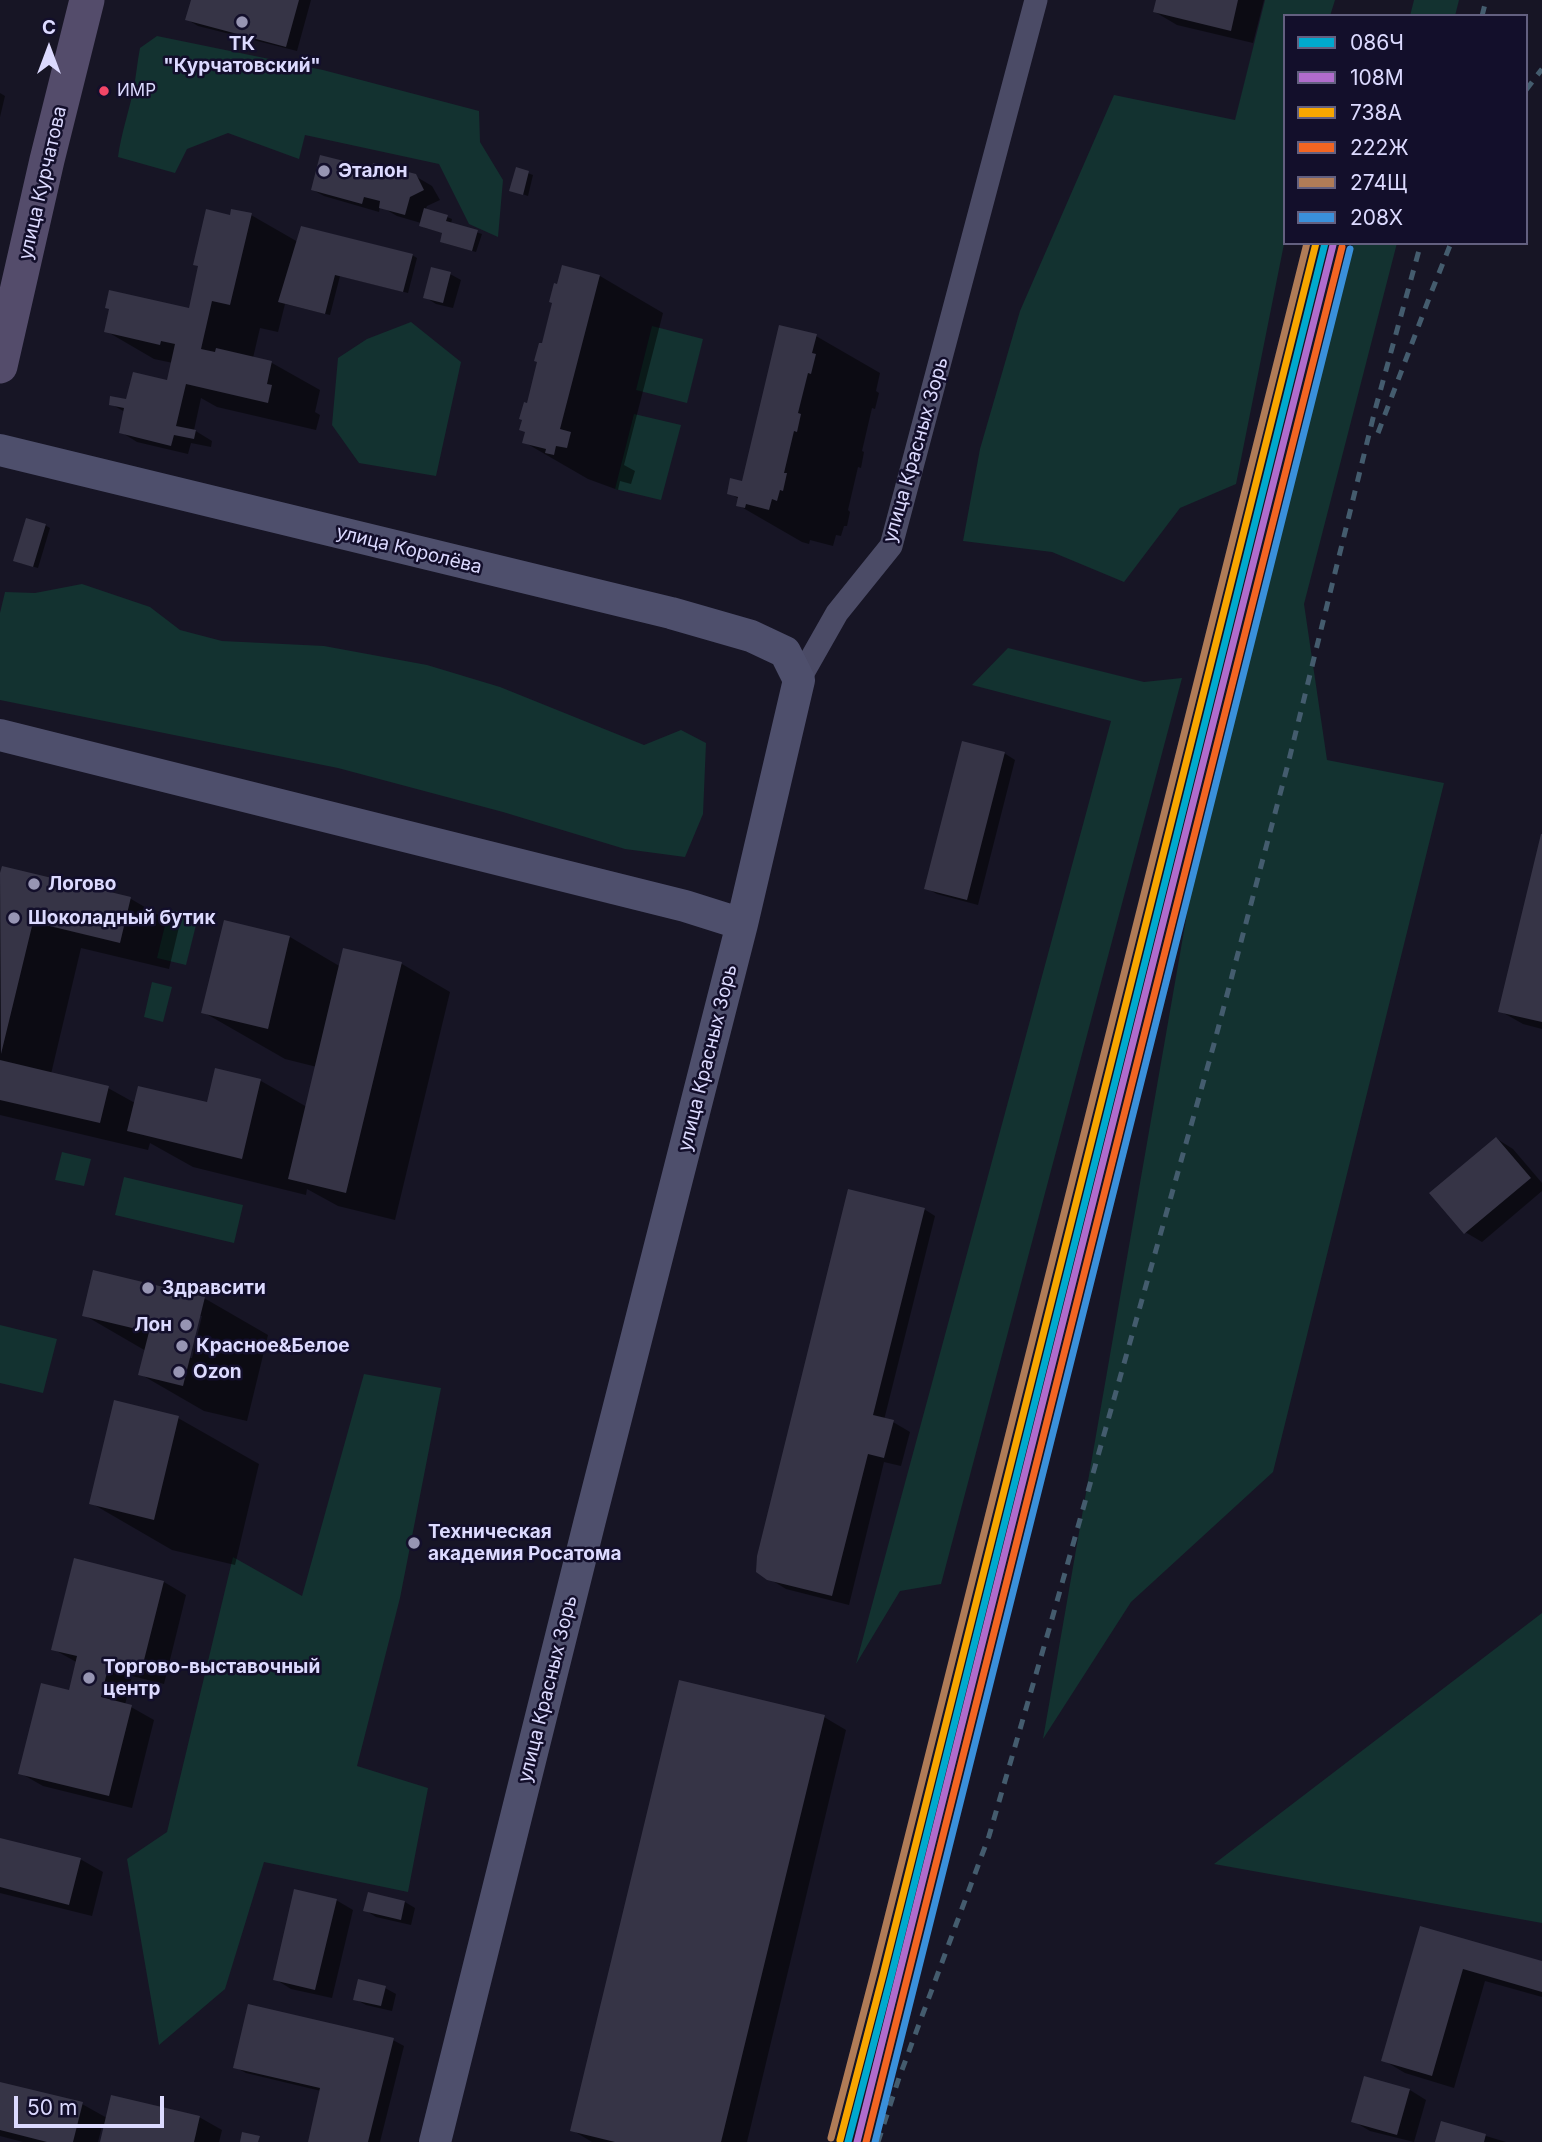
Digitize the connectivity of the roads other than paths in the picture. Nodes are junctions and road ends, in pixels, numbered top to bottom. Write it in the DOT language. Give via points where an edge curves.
graph roads {
  1 [pos="87,0"];
  2 [pos="1036,0"];
  3 [pos="0,366"];
  4 [pos="0,450"];
  5 [pos="799,680"];
  6 [pos="0,735"];
  7 [pos="742,923"];
  8 [pos="435,2142"];
  1 -- 3 [label="main road, улица Курчатова"];
  2 -- 5 [label="street, улица Красных Зорь" via="891,546 837,613"];
  4 -- 5 [label="street, улица Королёва" via="751,636 785,652"];
  5 -- 7 [label="street, улица Красных Зорь"];
  6 -- 7 [label="street"];
  7 -- 8 [label="street, улица Красных Зорь"];
}
